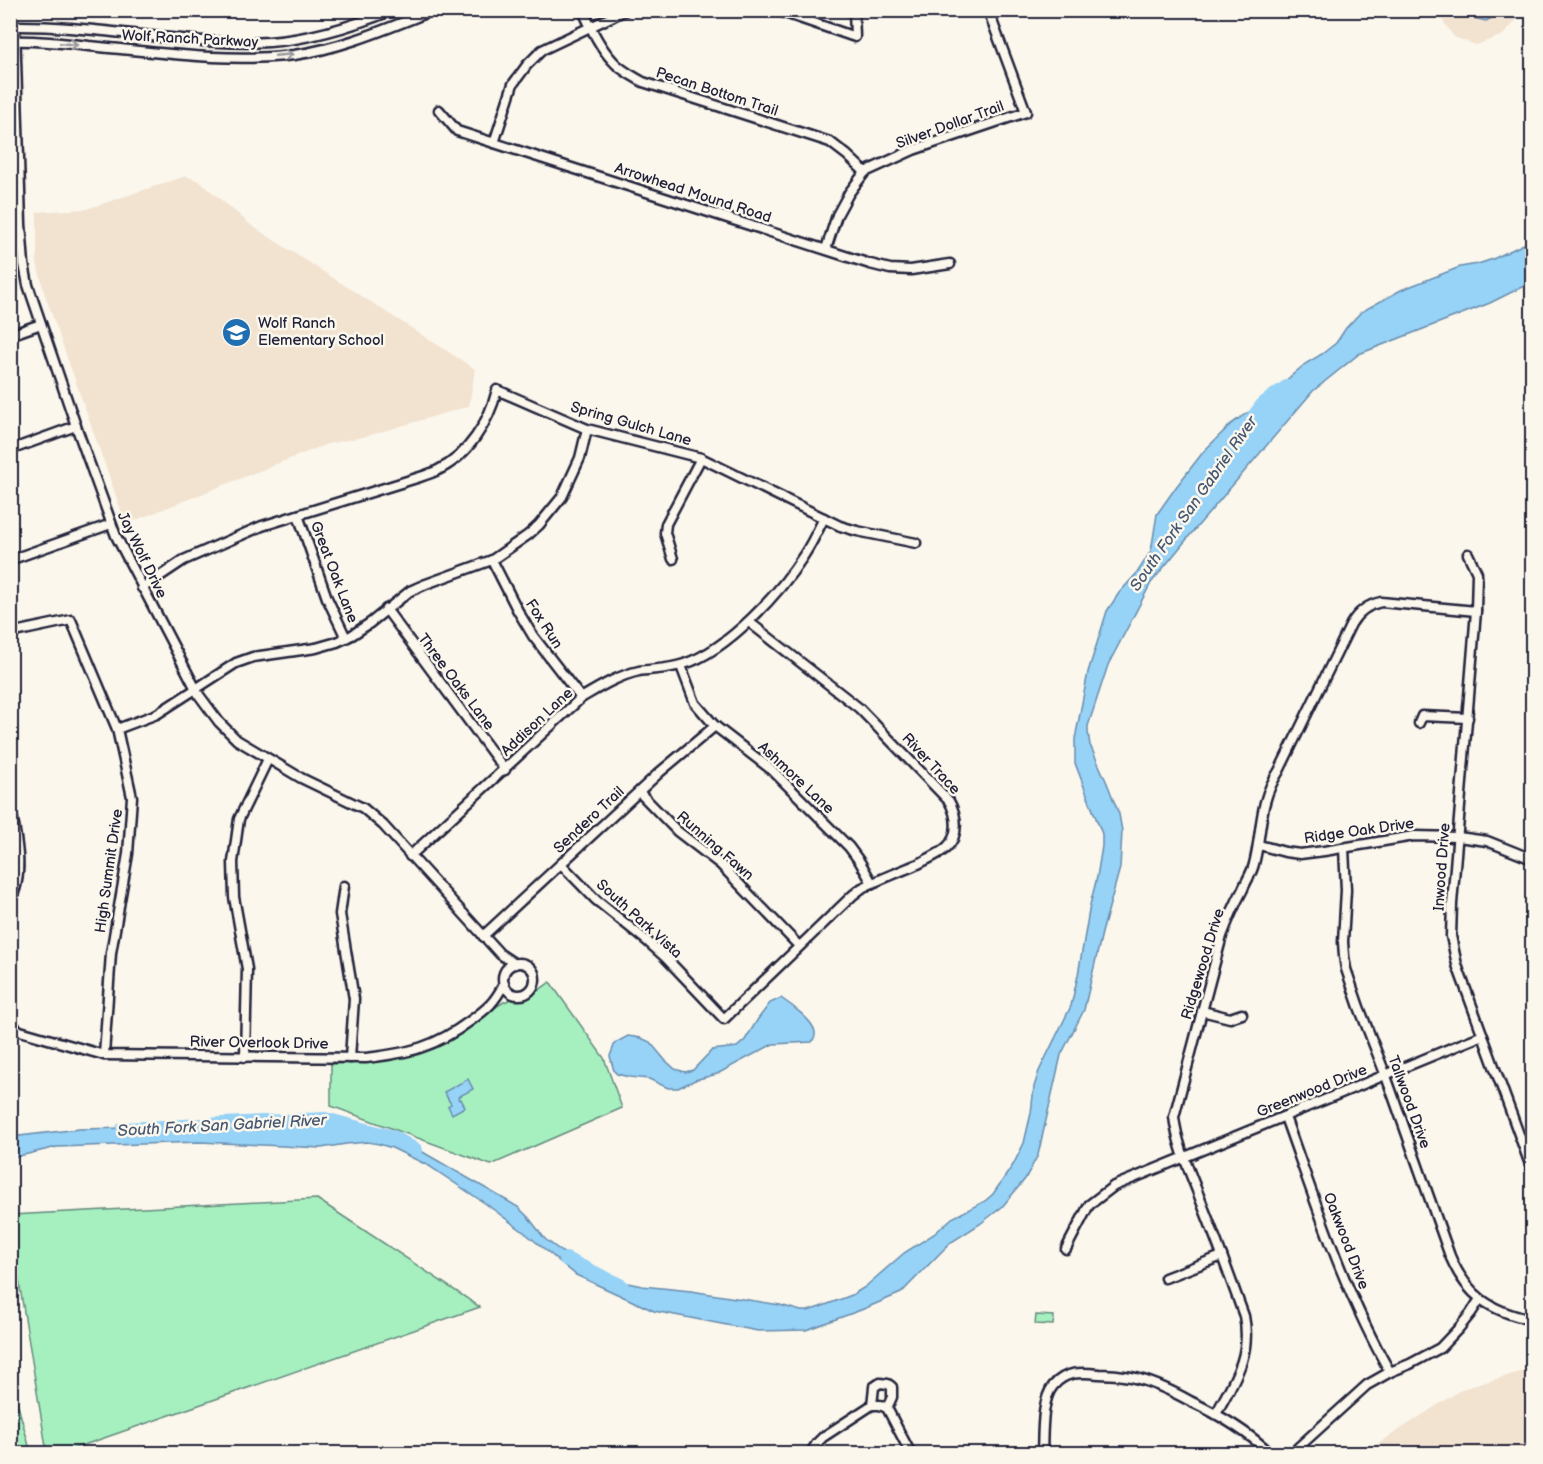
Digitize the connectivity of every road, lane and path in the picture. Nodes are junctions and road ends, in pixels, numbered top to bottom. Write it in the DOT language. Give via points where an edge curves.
graph roads {
  1 [pos="393,10"];
  2 [pos="434,10"];
  3 [pos="583,10"];
  4 [pos="626,10"];
  5 [pos="776,10"];
  6 [pos="854,10"];
  7 [pos="988,10"];
  8 [pos="380,13"];
  9 [pos="13,26"];
  10 [pos="386,28"];
  11 [pos="591,28"];
  12 [pos="13,41"];
  13 [pos="440,110"];
  14 [pos="494,143"];
  15 [pos="865,172"];
  16 [pos="826,249"];
  17 [pos="950,264"];
  18 [pos="41,324"];
  19 [pos="10,335"];
  20 [pos="76,426"];
  21 [pos="587,429"];
  22 [pos="10,450"];
  23 [pos="701,458"];
  24 [pos="298,515"];
  25 [pos="824,518"];
  26 [pos="111,524"];
  27 [pos="916,543"];
  28 [pos="1468,554"];
  29 [pos="673,559"];
  30 [pos="10,560"];
  31 [pos="492,560"];
  32 [pos="142,588"];
  33 [pos="386,609"];
  34 [pos="1476,611"];
  35 [pos="749,622"];
  36 [pos="10,633"];
  37 [pos="346,638"];
  38 [pos="681,666"];
  39 [pos="196,690"];
  40 [pos="581,698"];
  41 [pos="1468,718"];
  42 [pos="1419,723"];
  43 [pos="715,726"];
  44 [pos="117,729"];
  45 [pos="268,759"];
  46 [pos="505,770"];
  47 [pos="639,792"];
  48 [pos="10,804"];
  49 [pos="1458,837"];
  50 [pos="1259,845"];
  51 [pos="1344,848"];
  52 [pos="410,856"];
  53 [pos="1533,859"];
  54 [pos="561,864"];
  55 [pos="872,883"];
  56 [pos="344,886"];
  57 [pos="10,901"];
  58 [pos="483,936"];
  59 [pos="799,946"];
  60 [pos="500,954"];
  61 [pos="515,964"];
  62 [pos="506,971"];
  63 [pos="504,984"];
  64 [pos="514,994"];
  65 [pos="496,1000"];
  66 [pos="1202,1011"];
  67 [pos="1242,1014"];
  68 [pos="724,1019"];
  69 [pos="10,1024"];
  70 [pos="1483,1035"];
  71 [pos="104,1055"];
  72 [pos="245,1057"];
  73 [pos="350,1058"];
  74 [pos="1386,1076"];
  75 [pos="1285,1117"];
  76 [pos="1183,1157"];
  77 [pos="1533,1170"];
  78 [pos="1066,1249"];
  79 [pos="1222,1256"];
  80 [pos="1165,1278"];
  81 [pos="1480,1299"];
  82 [pos="1533,1320"];
  83 [pos="1390,1372"];
  84 [pos="872,1405"];
  85 [pos="887,1408"];
  86 [pos="1216,1414"];
  87 [pos="810,1454"];
  88 [pos="911,1454"];
  89 [pos="1042,1454"];
  90 [pos="1270,1454"];
  91 [pos="1291,1454"];
  1 -- 8 [label="street, Wolf Ranch Parkway"];
  2 -- 10 [label="street, Wolf Ranch Parkway"];
  3 -- 11 [label="street, Pecan Bottom Trail"];
  4 -- 11 [label="street"];
  5 -- 6 [label="street" via="855,37"];
  7 -- 15 [label="street, Silver Dollar Trail" via="1026,112 913,150"];
  8 -- 9 [label="street, Wolf Ranch Parkway" via="325,33 253,43"];
  8 -- 10 [label="street"];
  9 -- 12 [label="street, Jay Wolf Drive"];
  12 -- 10 [label="street, Wolf Ranch Parkway, one-way" via="251,58 345,44"];
  11 -- 14 [label="street" via="542,50 526,65 513,84"];
  11 -- 15 [label="street, Pecan Bottom Trail" via="612,61 644,82 830,142"];
  12 -- 18 [label="street, Jay Wolf Drive" via="17,231"];
  13 -- 14 [label="street, Arrowhead Mound Road" via="457,131"];
  14 -- 16 [label="street, Arrowhead Mound Road"];
  15 -- 16 [label="street, Silver Dollar Trail" via="837,215"];
  16 -- 17 [label="street, Arrowhead Mound Road" via="890,269"];
  18 -- 19 [label="street"];
  18 -- 20 [label="street, Jay Wolf Drive"];
  20 -- 22 [label="street"];
  20 -- 26 [label="street, Jay Wolf Drive"];
  21 -- 23 [label="street, Spring Gulch Lane"];
  21 -- 24 [label="street, Spring Gulch Lane" via="498,390 482,428 456,458 439,470"];
  21 -- 31 [label="street" via="580,458 562,497 528,535"];
  23 -- 25 [label="street, Spring Gulch Lane"];
  23 -- 29 [label="street" via="666,524"];
  24 -- 32 [label="street, Spring Gulch Lane" via="184,560"];
  24 -- 37 [label="street, Great Oak Lane" via="327,598"];
  25 -- 27 [label="street, Spring Gulch Lane" via="857,531"];
  25 -- 35 [label="street, Addison Lane" via="804,555"];
  26 -- 30 [label="street"];
  26 -- 32 [label="street, Jay Wolf Drive"];
  28 -- 34 [label="street, Inwood Drive" via="1477,573"];
  31 -- 33 [label="street" via="410,591"];
  31 -- 40 [label="street, Fox Run" via="532,636"];
  32 -- 39 [label="street, Jay Wolf Drive"];
  33 -- 37 [label="street"];
  33 -- 46 [label="street, Three Oaks Lane"];
  34 -- 41 [label="street, Inwood Drive"];
  34 -- 50 [label="street, Ridgewood Drive" via="1381,602 1359,612 1272,782 1261,818"];
  35 -- 38 [label="street, Addison Lane" via="708,654"];
  35 -- 55 [label="street, River Trace" via="859,708 953,807 955,833 946,848"];
  36 -- 44 [label="street, High Summit Drive" via="71,620"];
  37 -- 39 [label="street" via="316,648 236,663"];
  38 -- 40 [label="street, Addison Lane" via="622,676"];
  38 -- 43 [label="street, Ashmore Lane" via="695,703"];
  39 -- 44 [label="street" via="157,714"];
  39 -- 45 [label="street, Jay Wolf Drive" via="237,740"];
  40 -- 46 [label="street, Addison Lane"];
  41 -- 42 [label="street" via="1422,716"];
  41 -- 49 [label="street, Inwood Drive"];
  43 -- 47 [label="street, Sendero Trail"];
  43 -- 55 [label="street, Ashmore Lane" via="772,770 849,847"];
  44 -- 71 [label="street, High Summit Drive" via="132,797 128,854 111,954"];
  45 -- 52 [label="street, Jay Wolf Drive" via="363,808"];
  45 -- 72 [label="street" via="238,819 233,862 234,897 247,969"];
  46 -- 52 [label="street, Addison Lane"];
  47 -- 54 [label="street, Sendero Trail"];
  47 -- 59 [label="street, Running Fawn" via="676,831 720,864"];
  48 -- 57 [label="street" via="19,855 16,891"];
  49 -- 51 [label="street, Ridge Oak Drive" via="1414,836"];
  49 -- 53 [label="street, Ridge Oak Drive" via="1487,841"];
  49 -- 70 [label="street, Inwood Drive" via="1451,936 1457,965"];
  50 -- 51 [label="street, Ridge Oak Drive" via="1300,854"];
  50 -- 66 [label="street, Ridgewood Drive" via="1222,936"];
  51 -- 74 [label="street, Tallwood Drive" via="1344,956 1352,989"];
  52 -- 58 [label="street, Jay Wolf Drive"];
  54 -- 58 [label="street, Sendero Trail"];
  54 -- 68 [label="street, South Park Vista" via="596,900 659,951"];
  55 -- 59 [label="street, River Trace" via="853,895"];
  56 -- 73 [label="street" via="340,914 354,999"];
  58 -- 60 [label="street, Jay Wolf Drive"];
  59 -- 68 [label="street, River Trace"];
  60 -- 61 [label="street, Jay Wolf Drive"];
  60 -- 62 [label="street, Jay Wolf Drive"];
  61 -- 62 [label="street"];
  61 -- 64 [label="street" via="530,966 536,980 529,992"];
  62 -- 63 [label="street"];
  63 -- 64 [label="street"];
  63 -- 65 [label="street"];
  64 -- 65 [label="street"];
  65 -- 73 [label="street, River Overlook Drive" via="439,1042 393,1055"];
  66 -- 67 [label="street" via="1230,1018"];
  66 -- 76 [label="street, Ridgewood Drive" via="1174,1117"];
  69 -- 71 [label="street, River Overlook Drive" via="20,1031"];
  70 -- 74 [label="street, Greenwood Drive"];
  70 -- 77 [label="street, Inwood Drive"];
  71 -- 72 [label="street, River Overlook Drive"];
  72 -- 73 [label="street, River Overlook Drive"];
  74 -- 75 [label="street, Greenwood Drive"];
  74 -- 81 [label="street, Tallwood Drive" via="1450,1256"];
  75 -- 76 [label="street, Greenwood Drive"];
  75 -- 83 [label="street, Oakwood Drive" via="1335,1256"];
  76 -- 78 [label="street, Greenwood Drive" via="1099,1196 1089,1205"];
  76 -- 79 [label="street, Ridgewood Drive"];
  79 -- 80 [label="street"];
  79 -- 86 [label="street, Ridgewood Drive" via="1244,1316 1247,1344 1242,1363"];
  81 -- 82 [label="street, Tallwood Drive" via="1511,1316"];
  81 -- 83 [label="street" via="1440,1348"];
  83 -- 91 [label="street" via="1355,1394"];
  84 -- 85 [label="street"];
  84 -- 85 [label="street" via="874,1387 888,1384 893,1392"];
  84 -- 87 [label="street" via="823,1437"];
  85 -- 88 [label="street"];
  86 -- 89 [label="street" via="1172,1391 1130,1377 1073,1373 1052,1387 1047,1398"];
  86 -- 90 [label="street"];
}
